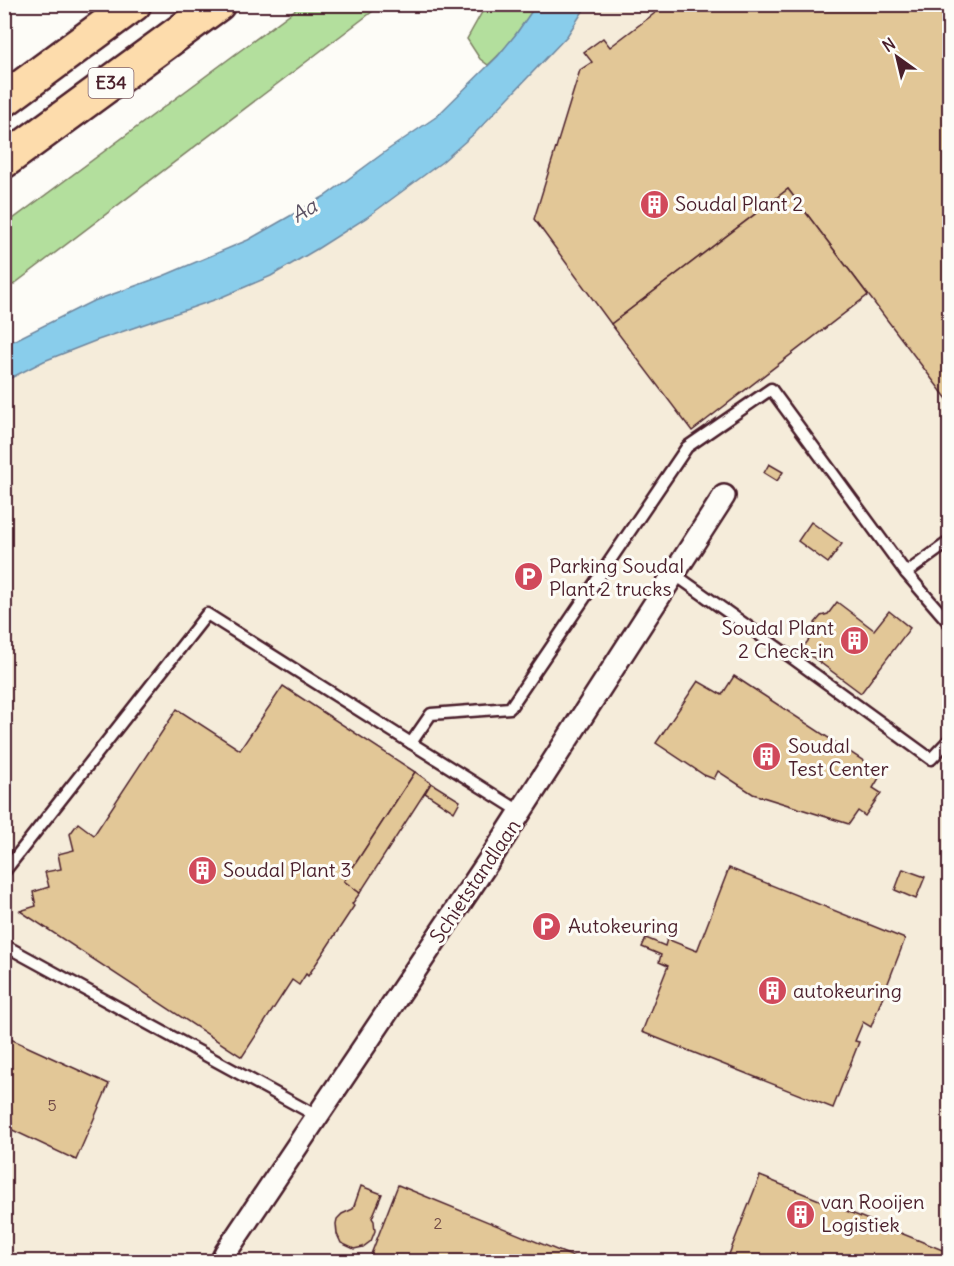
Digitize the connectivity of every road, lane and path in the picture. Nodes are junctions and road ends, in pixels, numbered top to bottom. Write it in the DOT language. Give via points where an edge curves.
graph roads {
  1 [pos="134,4"];
  2 [pos="218,4"];
  3 [pos="4,100"];
  4 [pos="4,161"];
  5 [pos="724,496"];
  6 [pos="950,541"];
  7 [pos="906,573"];
  8 [pos="674,574"];
  9 [pos="950,624"];
  10 [pos="950,739"];
  11 [pos="411,742"];
  12 [pos="521,812"];
  13 [pos="4,872"];
  14 [pos="4,945"];
  15 [pos="317,1116"];
  16 [pos="221,1262"];
  1 -- 3 [label="highway, E34"];
  2 -- 4 [label="highway, E34"];
  5 -- 8 [label="street, Schietstandlaan"];
  6 -- 7 [label="lane"];
  7 -- 9 [label="lane"];
  7 -- 11 [label="lane" via="771,389 687,447 510,708 431,714"];
  8 -- 10 [label="lane" via="931,759"];
  8 -- 12 [label="street, Schietstandlaan"];
  11 -- 12 [label="lane"];
  11 -- 13 [label="lane" via="207,614"];
  12 -- 15 [label="street, Schietstandlaan"];
  14 -- 15 [label="lane"];
  15 -- 16 [label="street, Schietstandlaan"];
}
